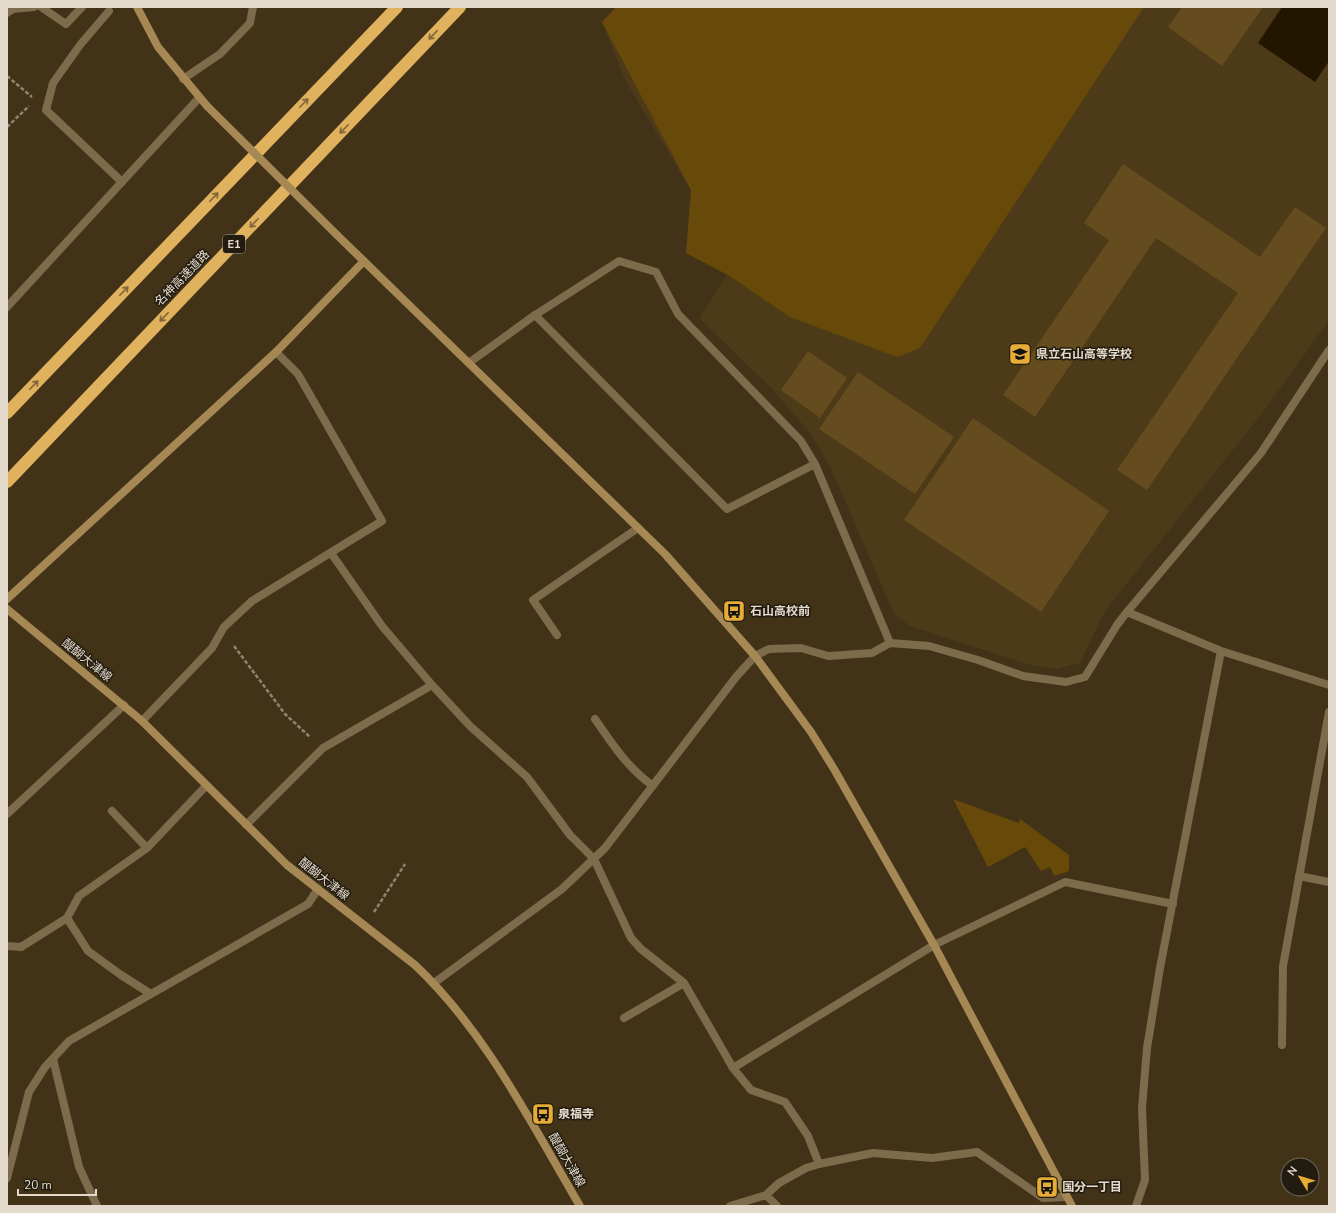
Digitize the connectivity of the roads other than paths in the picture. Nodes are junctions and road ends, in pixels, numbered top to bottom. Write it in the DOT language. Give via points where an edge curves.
graph roads {
  1 [pos="34,7"];
  2 [pos="41,7"];
  3 [pos="82,7"];
  4 [pos="138,7"];
  5 [pos="253,7"];
  6 [pos="397,7"];
  7 [pos="460,7"];
  8 [pos="109,11"];
  9 [pos="7,13"];
  10 [pos="183,79"];
  11 [pos="199,98"];
  12 [pos="122,182"];
  13 [pos="364,261"];
  14 [pos="7,307"];
  15 [pos="535,315"];
  16 [pos="1329,350"];
  17 [pos="276,352"];
  18 [pos="470,362"];
  19 [pos="7,413"];
  20 [pos="815,464"];
  21 [pos="7,482"];
  22 [pos="638,528"];
  23 [pos="331,553"];
  24 [pos="7,599"];
  25 [pos="7,609"];
  26 [pos="1126,612"];
  27 [pos="557,635"];
  28 [pos="890,643"];
  29 [pos="1221,651"];
  30 [pos="755,656"];
  31 [pos="432,685"];
  32 [pos="1329,685"];
  33 [pos="124,705"];
  34 [pos="1329,712"];
  35 [pos="595,719"];
  36 [pos="142,721"];
  37 [pos="206,786"];
  38 [pos="653,786"];
  39 [pos="112,811"];
  40 [pos="7,814"];
  41 [pos="246,826"];
  42 [pos="147,848"];
  43 [pos="594,860"];
  44 [pos="1300,876"];
  45 [pos="1329,882"];
  46 [pos="318,889"];
  47 [pos="1173,904"];
  48 [pos="67,918"];
  49 [pos="934,945"];
  50 [pos="7,946"];
  51 [pos="434,983"];
  52 [pos="684,983"];
  53 [pos="151,994"];
  54 [pos="624,1018"];
  55 [pos="1282,1045"];
  56 [pos="53,1059"];
  57 [pos="733,1068"];
  58 [pos="819,1164"];
  59 [pos="7,1178"];
  60 [pos="766,1195"];
  61 [pos="1066,1197"];
  62 [pos="97,1206"];
  63 [pos="580,1206"];
  64 [pos="730,1206"];
  65 [pos="777,1206"];
  66 [pos="1072,1206"];
  67 [pos="1136,1206"];
  1 -- 9 [label="street" via="13,9"];
  2 -- 3 [label="street" via="66,24"];
  4 -- 10 [label="street" via="158,47"];
  5 -- 10 [label="street" via="250,23 220,54"];
  19 -- 6 [label="highway, one-way"];
  7 -- 21 [label="highway, 名神高速道路 / E1, one-way"];
  8 -- 12 [label="street" via="53,84 46,110"];
  10 -- 11 [label="street"];
  11 -- 12 [label="street"];
  11 -- 13 [label="street, bridge"];
  12 -- 14 [label="street"];
  13 -- 17 [label="street"];
  13 -- 18 [label="street"];
  15 -- 18 [label="street"];
  15 -- 20 [label="street" via="726,509"];
  15 -- 20 [label="street" via="619,262 656,272 678,314 801,441"];
  16 -- 26 [label="street" via="1261,453"];
  17 -- 23 [label="street" via="298,374 382,521"];
  17 -- 24 [label="street"];
  18 -- 22 [label="street"];
  20 -- 28 [label="street"];
  22 -- 27 [label="street" via="533,600"];
  22 -- 30 [label="street" via="665,554"];
  23 -- 31 [label="street" via="382,626"];
  23 -- 36 [label="street" via="252,601 224,627 212,648"];
  25 -- 33 [label="street, 醍醐大津線"];
  26 -- 28 [label="street" via="1085,677 1066,682 1023,676 929,646"];
  26 -- 29 [label="street"];
  28 -- 30 [label="street" via="872,653 828,656 801,648 769,649"];
  29 -- 32 [label="street"];
  29 -- 47 [label="street"];
  30 -- 38 [label="street"];
  30 -- 49 [label="street" via="811,732"];
  31 -- 41 [label="street" via="323,748"];
  31 -- 43 [label="street" via="470,726 527,777 570,835"];
  33 -- 36 [label="street, 醍醐大津線"];
  33 -- 40 [label="street"];
  34 -- 44 [label="street"];
  35 -- 38 [label="street" via="619,754 640,777"];
  36 -- 37 [label="street, 醍醐大津線"];
  37 -- 41 [label="street, 醍醐大津線"];
  37 -- 42 [label="street"];
  38 -- 43 [label="street"];
  39 -- 42 [label="street"];
  41 -- 46 [label="street, 醍醐大津線" via="287,865"];
  42 -- 48 [label="street" via="79,896"];
  43 -- 51 [label="street" via="562,889"];
  43 -- 52 [label="street" via="631,938"];
  44 -- 45 [label="street"];
  44 -- 55 [label="street" via="1283,966"];
  46 -- 51 [label="street, 醍醐大津線" via="415,965"];
  46 -- 53 [label="street" via="308,904"];
  47 -- 49 [label="street" via="1065,882"];
  47 -- 67 [label="street" via="1147,1048 1142,1108 1145,1180"];
  48 -- 50 [label="street" via="21,947"];
  48 -- 53 [label="street" via="88,951 121,976"];
  49 -- 57 [label="street"];
  49 -- 61 [label="street"];
  51 -- 63 [label="street, 醍醐大津線" via="472,1030 513,1090"];
  52 -- 54 [label="street"];
  52 -- 57 [label="street"];
  53 -- 56 [label="street" via="69,1041"];
  56 -- 59 [label="street" via="29,1092"];
  56 -- 62 [label="street" via="79,1167"];
  57 -- 58 [label="street" via="751,1090 785,1102 808,1136"];
  58 -- 60 [label="street" via="806,1168 778,1184"];
  58 -- 61 [label="street" via="873,1153 932,1158 977,1152 1043,1198"];
  60 -- 64 [label="street"];
  60 -- 65 [label="street"];
  61 -- 66 [label="street"];
}
